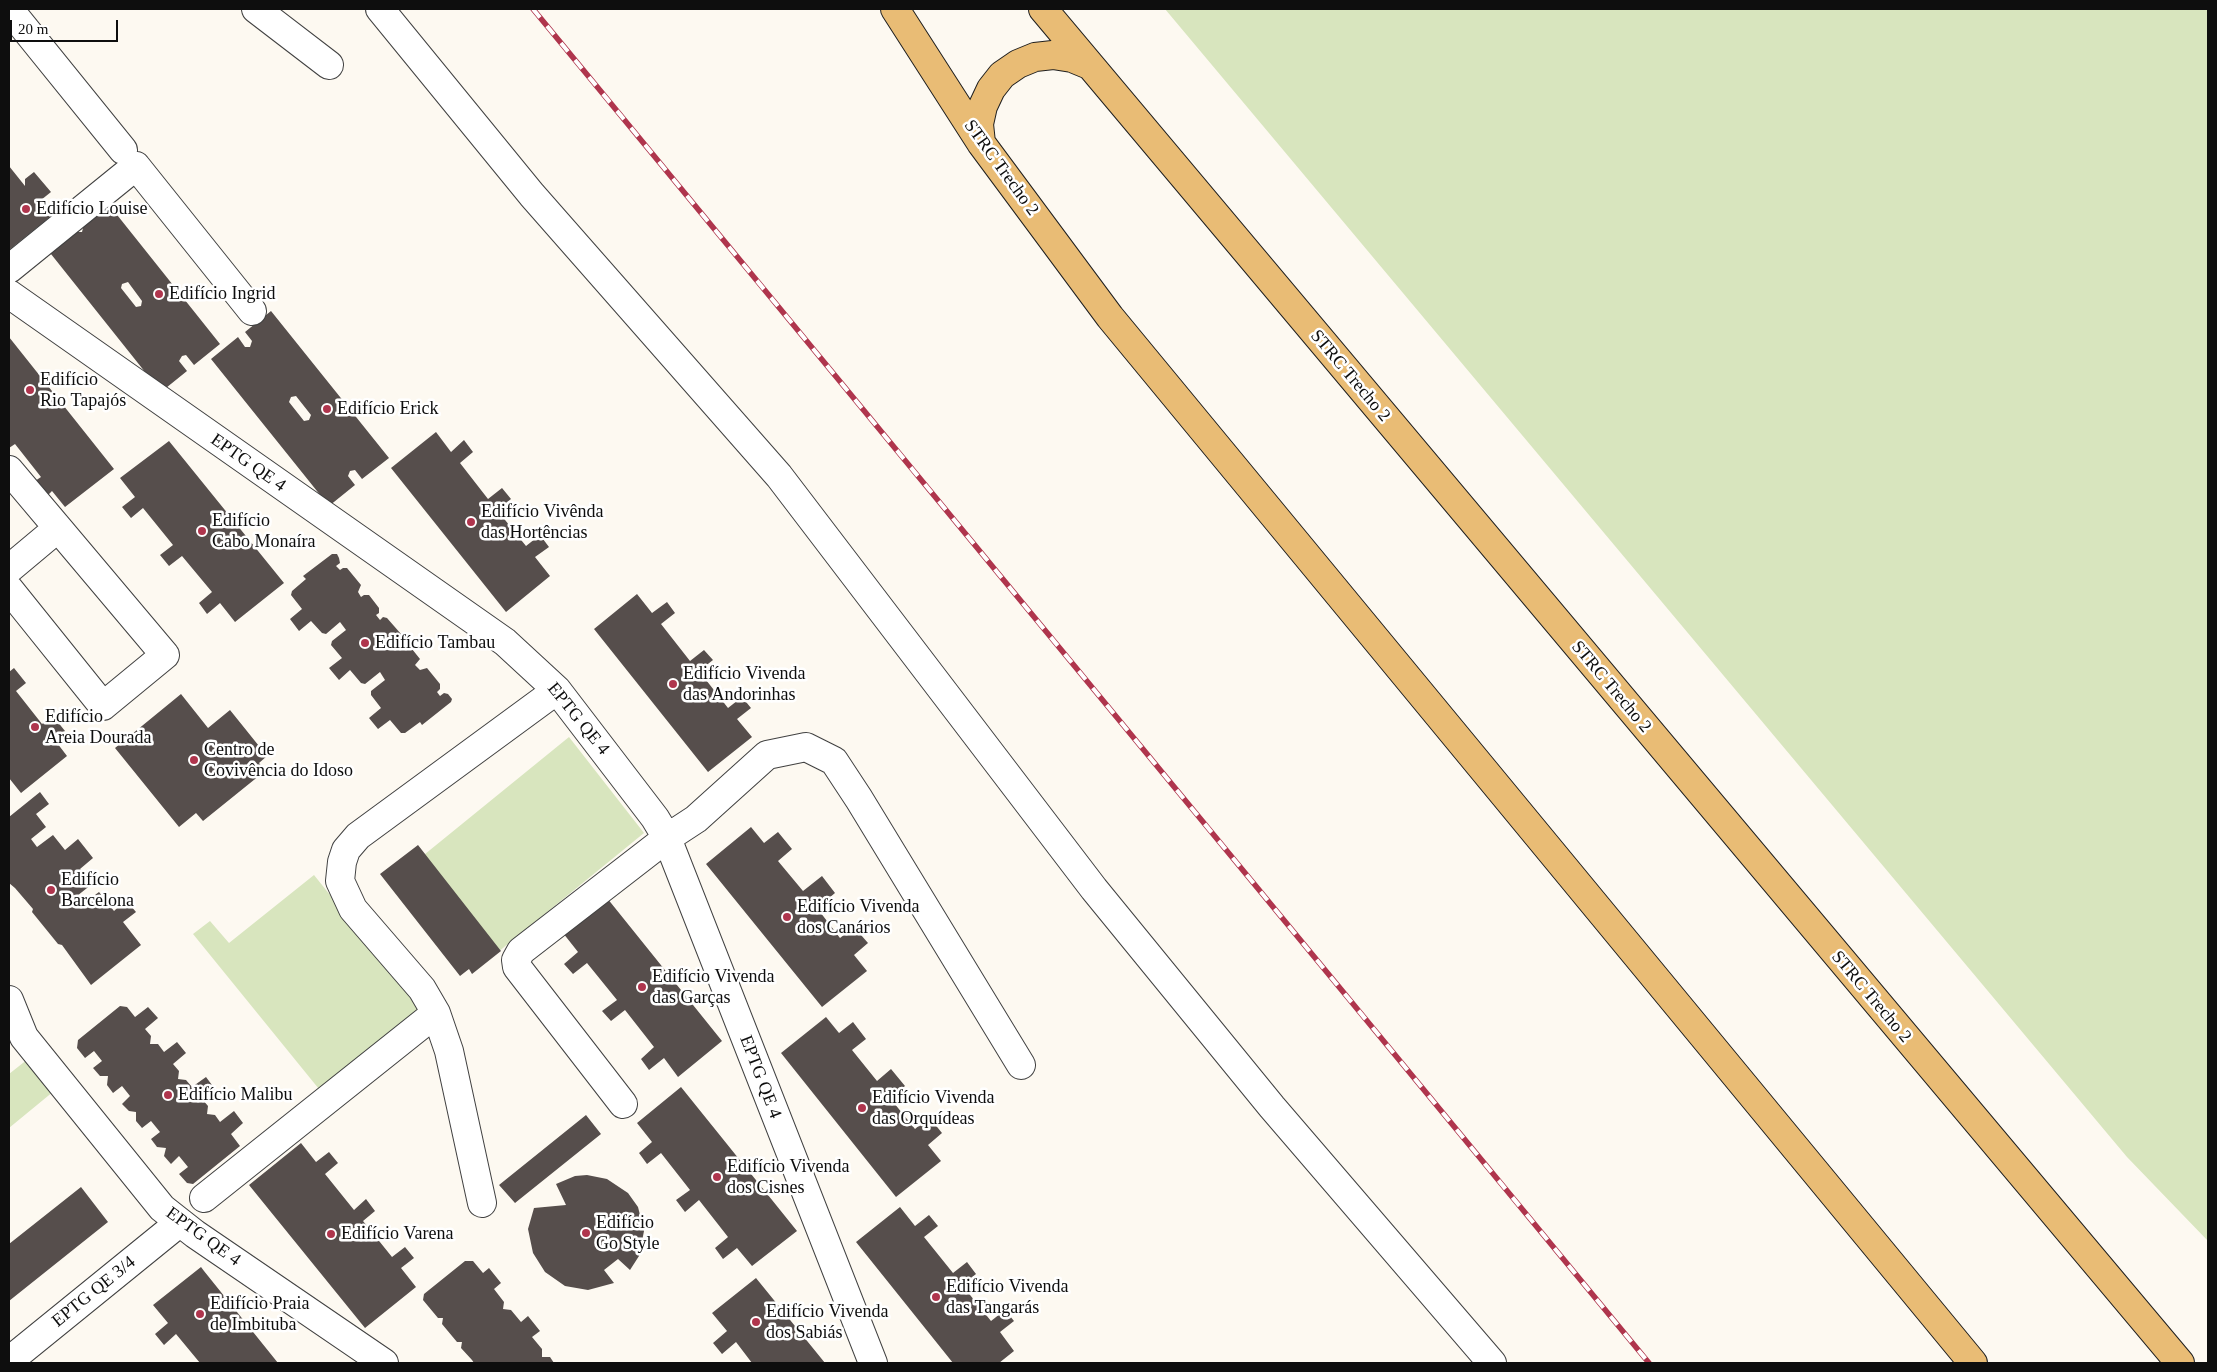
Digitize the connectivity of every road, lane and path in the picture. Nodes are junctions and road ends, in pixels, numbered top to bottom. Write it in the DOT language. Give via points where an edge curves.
graph roads {
  1 [pos="256,9"];
  2 [pos="380,9"];
  3 [pos="895,9"];
  4 [pos="1043,9"];
  5 [pos="9,10"];
  6 [pos="330,65"];
  7 [pos="1089,65"];
  8 [pos="981,143"];
  9 [pos="123,150"];
  10 [pos="9,269"];
  11 [pos="9,294"];
  12 [pos="252,311"];
  13 [pos="9,470"];
  14 [pos="58,528"];
  15 [pos="9,569"];
  16 [pos="9,589"];
  17 [pos="557,690"];
  18 [pos="667,838"];
  19 [pos="9,1000"];
  20 [pos="436,1013"];
  21 [pos="16,1043"];
  22 [pos="1021,1065"];
  23 [pos="622,1104"];
  24 [pos="204,1198"];
  25 [pos="482,1203"];
  26 [pos="180,1223"];
  27 [pos="9,1361"];
  28 [pos="384,1363"];
  29 [pos="873,1363"];
  30 [pos="1492,1363"];
  31 [pos="1974,1363"];
  32 [pos="2180,1363"];
  1 -- 6 [label="street"];
  2 -- 30 [label="street" via="532,195 779,476 1094,889 1272,1107"];
  3 -- 8 [label="main road, STRC Trecho 2"];
  4 -- 7 [label="main road, STRC Trecho 2"];
  5 -- 9 [label="street"];
  7 -- 8 [label="main road" via="1053,55 1035,57 1010,69 991,89 983,106 979,124"];
  7 -- 32 [label="main road, STRC Trecho 2"];
  8 -- 31 [label="main road, STRC Trecho 2" via="1110,317"];
  10 -- 12 [label="street" via="136,166"];
  11 -- 17 [label="street, EPTG QE 4" via="505,642"];
  13 -- 14 [label="street"];
  14 -- 15 [label="street"];
  14 -- 16 [label="street" via="165,655 103,706"];
  17 -- 18 [label="street, EPTG QE 4"];
  17 -- 20 [label="street" via="358,836 346,850 340,881 353,909 422,988"];
  18 -- 22 [label="street" via="696,819 766,755 806,747 834,761"];
  18 -- 23 [label="street" via="521,952 516,960 517,967"];
  18 -- 29 [label="street, EPTG QE 4"];
  19 -- 21 [label="street, EPTG QE 4"];
  20 -- 24 [label="street"];
  20 -- 25 [label="street" via="449,1051"];
  21 -- 26 [label="street, EPTG QE 4" via="162,1208"];
  26 -- 27 [label="street, EPTG QE 3/4"];
  26 -- 28 [label="street, EPTG QE 4"];
}
